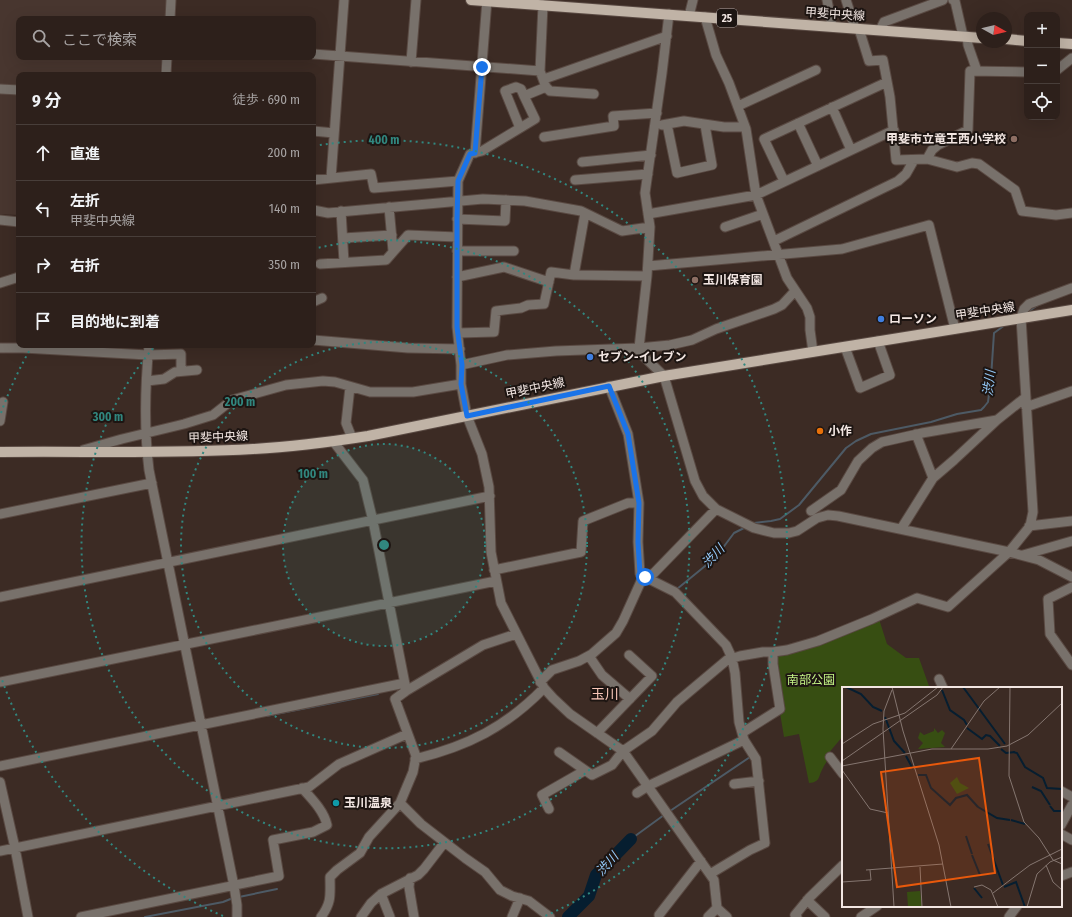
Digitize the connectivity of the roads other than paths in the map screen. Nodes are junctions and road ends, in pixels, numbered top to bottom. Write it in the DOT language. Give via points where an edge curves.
graph roads {
  1 [pos="171,0"];
  2 [pos="344,0"];
  3 [pos="416,0"];
  4 [pos="471,0"];
  5 [pos="693,0"];
  6 [pos="827,0"];
  7 [pos="846,0"];
  8 [pos="944,0"];
  9 [pos="953,0"];
  10 [pos="487,1"];
  11 [pos="543,5"];
  12 [pos="669,14"];
  13 [pos="170,16"];
  14 [pos="689,16"];
  15 [pos="705,17"];
  16 [pos="832,26"];
  17 [pos="857,28"];
  18 [pos="880,30"];
  19 [pos="667,36"];
  20 [pos="965,36"];
  21 [pos="976,37"];
  22 [pos="1012,40"];
  23 [pos="1024,41"];
  24 [pos="1060,43"];
  25 [pos="1072,44"];
  26 [pos="316,54"];
  27 [pos="340,56"];
  28 [pos="1072,58"];
  29 [pos="167,60"];
  30 [pos="411,62"];
  31 [pos="482,67"];
  32 [pos="1060,68"];
  33 [pos="816,70"];
  34 [pos="977,71"];
  35 [pos="166,72"];
  36 [pos="1024,72"];
  37 [pos="543,79"];
  38 [pos="887,82"];
  39 [pos="0,89"];
  40 [pos="16,90"];
  41 [pos="594,94"];
  42 [pos="524,96"];
  43 [pos="738,106"];
  44 [pos="832,107"];
  45 [pos="657,113"];
  46 [pos="798,123"];
  47 [pos="667,124"];
  48 [pos="705,125"];
  49 [pos="655,126"];
  50 [pos="745,127"];
  51 [pos="520,128"];
  52 [pos="894,130"];
  53 [pos="316,131"];
  54 [pos="334,133"];
  55 [pos="544,137"];
  56 [pos="851,150"];
  57 [pos="475,153"];
  58 [pos="651,155"];
  59 [pos="927,159"];
  60 [pos="914,160"];
  61 [pos="582,162"];
  62 [pos="818,166"];
  63 [pos="648,174"];
  64 [pos="331,178"];
  65 [pos="316,180"];
  66 [pos="575,180"];
  67 [pos="458,181"];
  68 [pos="784,181"];
  69 [pos="756,195"];
  70 [pos="506,200"];
  71 [pos="458,202"];
  72 [pos="389,207"];
  73 [pos="316,211"];
  74 [pos="341,211"];
  75 [pos="585,213"];
  76 [pos="1072,213"];
  77 [pos="648,214"];
  78 [pos="763,214"];
  79 [pos="457,219"];
  80 [pos="0,220"];
  81 [pos="16,222"];
  82 [pos="650,227"];
  83 [pos="725,227"];
  84 [pos="392,235"];
  85 [pos="457,237"];
  86 [pos="342,238"];
  87 [pos="774,241"];
  88 [pos="393,251"];
  89 [pos="457,251"];
  90 [pos="501,251"];
  91 [pos="514,251"];
  92 [pos="779,255"];
  93 [pos="344,262"];
  94 [pos="320,264"];
  95 [pos="648,266"];
  96 [pos="501,268"];
  97 [pos="574,275"];
  98 [pos="457,276"];
  99 [pos="647,276"];
  100 [pos="16,278"];
  101 [pos="549,282"];
  102 [pos="0,283"];
  103 [pos="1072,288"];
  104 [pos="795,291"];
  105 [pos="322,298"];
  106 [pos="316,301"];
  107 [pos="1072,310"];
  108 [pos="1021,318"];
  109 [pos="955,329"];
  110 [pos="458,332"];
  111 [pos="316,340"];
  112 [pos="878,341"];
  113 [pos="845,346"];
  114 [pos="0,348"];
  115 [pos="149,348"];
  116 [pos="639,348"];
  117 [pos="460,349"];
  118 [pos="813,352"];
  119 [pos="148,355"];
  120 [pos="462,365"];
  121 [pos="197,370"];
  122 [pos="181,371"];
  123 [pos="664,376"];
  124 [pos="147,380"];
  125 [pos="461,384"];
  126 [pos="609,386"];
  127 [pos="350,387"];
  128 [pos="1072,391"];
  129 [pos="1026,397"];
  130 [pos="3,402"];
  131 [pos="1026,407"];
  132 [pos="467,416"];
  133 [pos="997,420"];
  134 [pos="0,421"];
  135 [pos="147,433"];
  136 [pos="916,434"];
  137 [pos="352,438"];
  138 [pos="334,441"];
  139 [pos="147,451"];
  140 [pos="0,452"];
  141 [pos="78,452"];
  142 [pos="933,478"];
  143 [pos="152,483"];
  144 [pos="490,496"];
  145 [pos="639,503"];
  146 [pos="716,509"];
  147 [pos="811,511"];
  148 [pos="0,514"];
  149 [pos="373,521"];
  150 [pos="1072,521"];
  151 [pos="1029,526"];
  152 [pos="901,529"];
  153 [pos="1072,541"];
  154 [pos="1009,552"];
  155 [pos="1021,555"];
  156 [pos="168,563"];
  157 [pos="494,570"];
  158 [pos="645,577"];
  159 [pos="1072,577"];
  160 [pos="496,581"];
  161 [pos="1072,587"];
  162 [pos="0,597"];
  163 [pos="390,603"];
  164 [pos="516,634"];
  165 [pos="185,644"];
  166 [pos="773,652"];
  167 [pos="589,656"];
  168 [pos="629,656"];
  169 [pos="732,658"];
  170 [pos="1072,665"];
  171 [pos="939,679"];
  172 [pos="0,682"];
  173 [pos="542,685"];
  174 [pos="406,687"];
  175 [pos="943,687"];
  176 [pos="630,699"];
  177 [pos="201,725"];
  178 [pos="597,733"];
  179 [pos="407,734"];
  180 [pos="743,736"];
  181 [pos="623,751"];
  182 [pos="559,752"];
  183 [pos="830,757"];
  184 [pos="415,759"];
  185 [pos="0,766"];
  186 [pos="584,771"];
  187 [pos="842,773"];
  188 [pos="759,781"];
  189 [pos="0,782"];
  190 [pos="734,784"];
  191 [pos="648,786"];
  192 [pos="302,788"];
  193 [pos="1062,792"];
  194 [pos="637,793"];
  195 [pos="1072,797"];
  196 [pos="400,803"];
  197 [pos="1072,805"];
  198 [pos="217,806"];
  199 [pos="549,809"];
  200 [pos="1062,823"];
  201 [pos="1062,835"];
  202 [pos="1072,840"];
  203 [pos="444,843"];
  204 [pos="15,848"];
  205 [pos="0,851"];
  206 [pos="702,861"];
  207 [pos="842,865"];
  208 [pos="1072,872"];
  209 [pos="710,874"];
  210 [pos="1062,876"];
  211 [pos="410,878"];
  212 [pos="234,886"];
  213 [pos="380,894"];
  214 [pos="520,898"];
  215 [pos="807,900"];
  216 [pos="876,907"];
  217 [pos="1016,907"];
  218 [pos="717,908"];
  219 [pos="659,915"];
  220 [pos="28,917"];
  221 [pos="81,917"];
  222 [pos="237,917"];
  223 [pos="321,917"];
  224 [pos="361,917"];
  225 [pos="390,917"];
  226 [pos="414,917"];
  227 [pos="512,917"];
  228 [pos="550,917"];
  229 [pos="708,917"];
  230 [pos="727,917"];
  231 [pos="797,917"];
  232 [pos="825,917"];
  233 [pos="861,917"];
  234 [pos="1009,917"];
  1 -- 13 [label="street"];
  2 -- 27 [label="street"];
  3 -- 30 [label="street"];
  4 -- 10 [label="main road, 甲斐中央線 / 25"];
  5 -- 14 [label="street"];
  6 -- 16 [label="street"];
  7 -- 17 [label="street"];
  8 -- 18 [label="street" via="884,22"];
  9 -- 20 [label="street"];
  10 -- 11 [label="main road, 甲斐中央線 / 25"];
  10 -- 31 [label="street"];
  11 -- 12 [label="main road, 甲斐中央線 / 25"];
  11 -- 37 [label="street"];
  12 -- 14 [label="main road, 甲斐中央線 / 25"];
  12 -- 19 [label="street"];
  14 -- 15 [label="main road, 甲斐中央線 / 25"];
  15 -- 16 [label="main road, 甲斐中央線 / 25"];
  15 -- 43 [label="street" via="716,55"];
  16 -- 17 [label="main road, 甲斐中央線 / 25"];
  17 -- 18 [label="main road, 甲斐中央線 / 25"];
  17 -- 38 [label="street" via="870,61 883,60"];
  18 -- 20 [label="main road, 甲斐中央線 / 25"];
  19 -- 37 [label="street"];
  19 -- 45 [label="street"];
  20 -- 21 [label="main road, 甲斐中央線 / 25"];
  20 -- 34 [label="street"];
  22 -- 23 [label="main road"];
  24 -- 25 [label="main road"];
  26 -- 27 [label="street"];
  27 -- 30 [label="street"];
  27 -- 54 [label="street"];
  28 -- 32 [label="street"];
  29 -- 35 [label="street"];
  30 -- 31 [label="street"];
  31 -- 37 [label="street"];
  31 -- 57 [label="street"];
  33 -- 43 [label="street"];
  34 -- 36 [label="street"];
  34 -- 59 [label="street" via="970,71 968,130 938,145"];
  37 -- 41 [label="street" via="550,91"];
  37 -- 42 [label="street"];
  38 -- 44 [label="street"];
  38 -- 52 [label="street"];
  39 -- 40 [label="street"];
  42 -- 51 [label="street" via="535,119"];
  42 -- 51 [label="street" via="521,89 516,87 505,91"];
  43 -- 50 [label="street"];
  44 -- 46 [label="street"];
  44 -- 56 [label="street"];
  45 -- 49 [label="street"];
  45 -- 55 [label="street" via="613,116 614,126"];
  46 -- 62 [label="street"];
  46 -- 68 [label="street" via="764,139"];
  47 -- 48 [label="street" via="684,122"];
  47 -- 48 [label="street" via="677,173 712,165"];
  47 -- 49 [label="street"];
  48 -- 50 [label="street"];
  49 -- 58 [label="street"];
  50 -- 69 [label="street"];
  51 -- 57 [label="street"];
  52 -- 56 [label="street"];
  52 -- 60 [label="street" via="896,160"];
  53 -- 54 [label="street"];
  54 -- 64 [label="street"];
  56 -- 62 [label="street"];
  57 -- 67 [label="street" via="470,154"];
  58 -- 61 [label="street"];
  58 -- 63 [label="street"];
  59 -- 60 [label="street"];
  59 -- 76 [label="street" via="957,167 979,164 1015,190 1022,211 1056,215"];
  60 -- 87 [label="street" via="906,174 898,181"];
  62 -- 68 [label="street"];
  63 -- 66 [label="street"];
  63 -- 77 [label="street" via="645,193"];
  64 -- 65 [label="street"];
  64 -- 67 [label="street" via="371,174 374,188"];
  67 -- 71 [label="street"];
  68 -- 69 [label="street"];
  69 -- 77 [label="street"];
  69 -- 78 [label="street"];
  70 -- 71 [label="street"];
  70 -- 75 [label="street" via="525,201"];
  70 -- 79 [label="street" via="505,221"];
  71 -- 72 [label="street"];
  71 -- 79 [label="street"];
  72 -- 74 [label="street"];
  72 -- 84 [label="street"];
  73 -- 74 [label="street" via="328,213"];
  74 -- 86 [label="street"];
  75 -- 82 [label="street" via="622,231"];
  75 -- 97 [label="street"];
  77 -- 82 [label="street"];
  78 -- 83 [label="street"];
  78 -- 87 [label="street"];
  79 -- 85 [label="street"];
  80 -- 81 [label="street"];
  82 -- 95 [label="street"];
  84 -- 86 [label="street"];
  84 -- 88 [label="street"];
  85 -- 88 [label="street" via="408,236"];
  85 -- 89 [label="street"];
  86 -- 93 [label="street"];
  87 -- 92 [label="street"];
  88 -- 93 [label="street" via="386,260"];
  89 -- 90 [label="street"];
  89 -- 98 [label="street"];
  90 -- 91 [label="street"];
  90 -- 96 [label="street"];
  92 -- 95 [label="street"];
  92 -- 104 [label="street" via="787,278"];
  92 -- 109 [label="street" via="842,249 929,224"];
  93 -- 94 [label="street"];
  95 -- 99 [label="street"];
  96 -- 98 [label="street"];
  96 -- 101 [label="street"];
  97 -- 99 [label="street"];
  97 -- 101 [label="street" via="551,272"];
  98 -- 110 [label="street"];
  99 -- 116 [label="street"];
  100 -- 102 [label="street"];
  101 -- 110 [label="street" via="544,304 496,311 494,332"];
  103 -- 108 [label="street" via="1029,304"];
  104 -- 116 [label="street" via="782,305 774,309 692,340"];
  104 -- 118 [label="street" via="810,317"];
  105 -- 106 [label="street"];
  107 -- 108 [label="main road, 甲斐中央線"];
  108 -- 109 [label="main road, 甲斐中央線"];
  108 -- 129 [label="street"];
  109 -- 112 [label="main road, 甲斐中央線"];
  110 -- 117 [label="street"];
  111 -- 117 [label="street" via="408,348"];
  112 -- 113 [label="main road, 甲斐中央線"];
  112 -- 113 [label="street" via="890,375 860,388"];
  113 -- 118 [label="main road, 甲斐中央線"];
  114 -- 119 [label="street"];
  115 -- 119 [label="street"];
  116 -- 120 [label="street" via="507,355"];
  116 -- 123 [label="street" via="640,353"];
  117 -- 120 [label="street"];
  118 -- 123 [label="main road, 甲斐中央線"];
  119 -- 122 [label="street" via="181,354"];
  119 -- 124 [label="street"];
  120 -- 125 [label="street"];
  121 -- 122 [label="street"];
  122 -- 124 [label="street" via="164,379"];
  123 -- 126 [label="main road, 甲斐中央線"];
  123 -- 146 [label="street" via="695,481 703,496"];
  124 -- 135 [label="street"];
  125 -- 127 [label="street" via="413,392 370,392"];
  125 -- 132 [label="street"];
  126 -- 132 [label="main road, 甲斐中央線"];
  126 -- 145 [label="street" via="628,434"];
  127 -- 135 [label="street" via="323,381 286,385 232,400 213,415"];
  127 -- 137 [label="street" via="346,424"];
  128 -- 131 [label="street"];
  129 -- 131 [label="street"];
  129 -- 133 [label="street"];
  130 -- 134 [label="street"];
  131 -- 151 [label="street" via="1033,512"];
  132 -- 137 [label="main road, 甲斐中央線"];
  132 -- 144 [label="street" via="482,454"];
  133 -- 136 [label="street"];
  133 -- 142 [label="street"];
  135 -- 139 [label="street"];
  135 -- 141 [label="street"];
  136 -- 142 [label="street"];
  136 -- 147 [label="street" via="882,442 872,448 858,462 841,490"];
  137 -- 138 [label="main road, 甲斐中央線"];
  138 -- 139 [label="main road, 甲斐中央線" via="253,449"];
  138 -- 149 [label="street" via="363,480"];
  139 -- 141 [label="main road, 甲斐中央線"];
  139 -- 143 [label="street"];
  140 -- 141 [label="main road, 甲斐中央線"];
  142 -- 152 [label="street"];
  143 -- 148 [label="street"];
  143 -- 156 [label="street"];
  144 -- 149 [label="street"];
  144 -- 157 [label="street" via="491,552"];
  145 -- 157 [label="street" via="628,503 583,521 581,552"];
  145 -- 158 [label="street" via="640,574"];
  146 -- 152 [label="street" via="754,528 774,533 797,531 817,518 828,516"];
  146 -- 158 [label="street" via="654,573"];
  149 -- 156 [label="street"];
  149 -- 163 [label="street"];
  150 -- 151 [label="street"];
  151 -- 154 [label="street"];
  152 -- 154 [label="street"];
  153 -- 155 [label="street"];
  154 -- 155 [label="street"];
  154 -- 166 [label="street" via="948,607 918,598 818,640"];
  155 -- 159 [label="street" via="1039,560"];
  156 -- 162 [label="street"];
  156 -- 165 [label="street"];
  157 -- 160 [label="street"];
  158 -- 167 [label="street" via="639,584 616,633"];
  158 -- 169 [label="street" via="675,592 726,645"];
  160 -- 163 [label="street"];
  160 -- 164 [label="street" via="501,603"];
  161 -- 170 [label="street" via="1048,598 1050,634"];
  163 -- 165 [label="street"];
  163 -- 174 [label="street"];
  164 -- 173 [label="street"];
  164 -- 174 [label="street" via="483,645"];
  165 -- 172 [label="street"];
  165 -- 177 [label="street"];
  166 -- 169 [label="street"];
  166 -- 180 [label="street" via="780,709"];
  167 -- 173 [label="street" via="552,670"];
  167 -- 176 [label="street" via="602,675"];
  168 -- 176 [label="street" via="652,676"];
  169 -- 180 [label="street" via="739,722"];
  169 -- 181 [label="street" via="720,665 677,702 652,730"];
  171 -- 175 [label="street"];
  173 -- 178 [label="street" via="570,714"];
  173 -- 184 [label="street" via="532,700 497,727 441,752"];
  174 -- 177 [label="street"];
  174 -- 179 [label="street" via="395,699"];
  176 -- 178 [label="street"];
  177 -- 185 [label="street"];
  177 -- 198 [label="street"];
  178 -- 181 [label="street"];
  179 -- 184 [label="street"];
  179 -- 192 [label="street" via="339,764 309,787"];
  180 -- 188 [label="street" via="756,760"];
  180 -- 191 [label="street"];
  181 -- 186 [label="street" via="612,765 592,776"];
  181 -- 191 [label="street"];
  182 -- 186 [label="street"];
  183 -- 187 [label="street"];
  184 -- 196 [label="street"];
  186 -- 199 [label="street" via="542,795"];
  188 -- 190 [label="street"];
  188 -- 209 [label="street" via="765,843"];
  189 -- 204 [label="street"];
  191 -- 194 [label="street"];
  191 -- 206 [label="street"];
  192 -- 198 [label="street"];
  192 -- 212 [label="street" via="328,825 313,832 273,840 279,876"];
  193 -- 195 [label="street"];
  196 -- 203 [label="street" via="420,824"];
  196 -- 223 [label="street" via="369,837 360,853 330,877 330,901"];
  197 -- 200 [label="street"];
  198 -- 204 [label="street"];
  198 -- 212 [label="street"];
  201 -- 202 [label="street"];
  203 -- 211 [label="street" via="424,869"];
  203 -- 214 [label="street" via="485,872 500,890"];
  204 -- 205 [label="street"];
  204 -- 220 [label="street"];
  206 -- 209 [label="street"];
  206 -- 219 [label="street"];
  207 -- 215 [label="street"];
  208 -- 210 [label="street"];
  209 -- 218 [label="street" via="714,880"];
  211 -- 213 [label="street"];
  211 -- 226 [label="street"];
  212 -- 221 [label="street"];
  212 -- 222 [label="street"];
  213 -- 224 [label="street"];
  213 -- 225 [label="street"];
  214 -- 227 [label="street"];
  214 -- 228 [label="street" via="530,901"];
  215 -- 231 [label="street" via="795,915"];
  215 -- 232 [label="street"];
  216 -- 233 [label="street"];
  217 -- 234 [label="street"];
  218 -- 229 [label="street"];
  218 -- 230 [label="street"];
}
